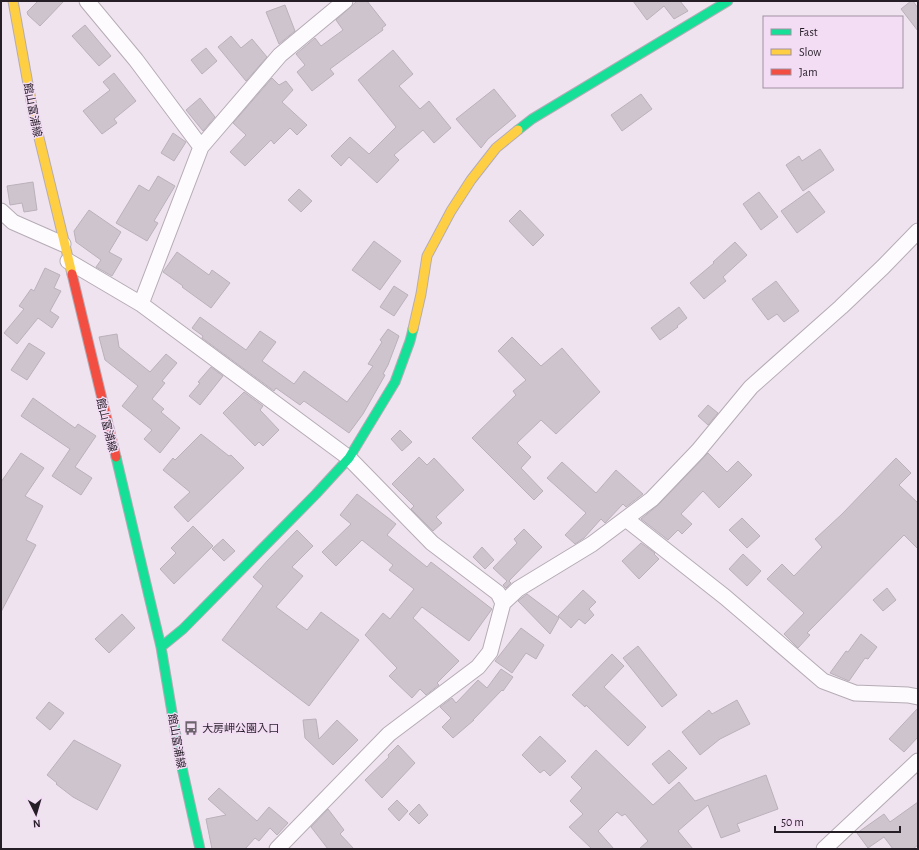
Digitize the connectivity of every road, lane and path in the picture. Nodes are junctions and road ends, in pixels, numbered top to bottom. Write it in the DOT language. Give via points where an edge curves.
graph roads {
  1 [pos="13,1"];
  2 [pos="87,1"];
  3 [pos="345,1"];
  4 [pos="728,1"];
  5 [pos="201,147"];
  6 [pos="1,211"];
  7 [pos="918,231"];
  8 [pos="63,244"];
  9 [pos="68,261"];
  10 [pos="141,304"];
  11 [pos="349,458"];
  12 [pos="626,519"];
  13 [pos="502,603"];
  14 [pos="161,647"];
  15 [pos="918,697"];
  16 [pos="918,761"];
  17 [pos="200,849"];
  18 [pos="277,849"];
  19 [pos="824,849"];
  1 -- 8 [label="street, 館山富浦線" via="34,117"];
  2 -- 5 [label="street" via="136,60"];
  3 -- 5 [label="street" via="280,55"];
  4 -- 11 [label="street" via="532,119 496,148 451,211 427,256 410,341 395,382"];
  5 -- 10 [label="street"];
  6 -- 8 [label="street" via="14,222"];
  7 -- 12 [label="street" via="841,307 751,387 698,451 652,499"];
  8 -- 9 [label="street, 館山富浦線"];
  9 -- 10 [label="street"];
  9 -- 14 [label="street, 館山富浦線"];
  10 -- 11 [label="street"];
  11 -- 13 [label="street" via="432,543 498,593"];
  11 -- 14 [label="street" via="183,629"];
  12 -- 13 [label="street" via="592,544 518,588"];
  12 -- 15 [label="street" via="725,597 823,681 855,694"];
  13 -- 18 [label="street" via="490,652 478,667 389,734"];
  14 -- 17 [label="street, 館山富浦線" via="179,754"];
  16 -- 19 [label="street"];
}
